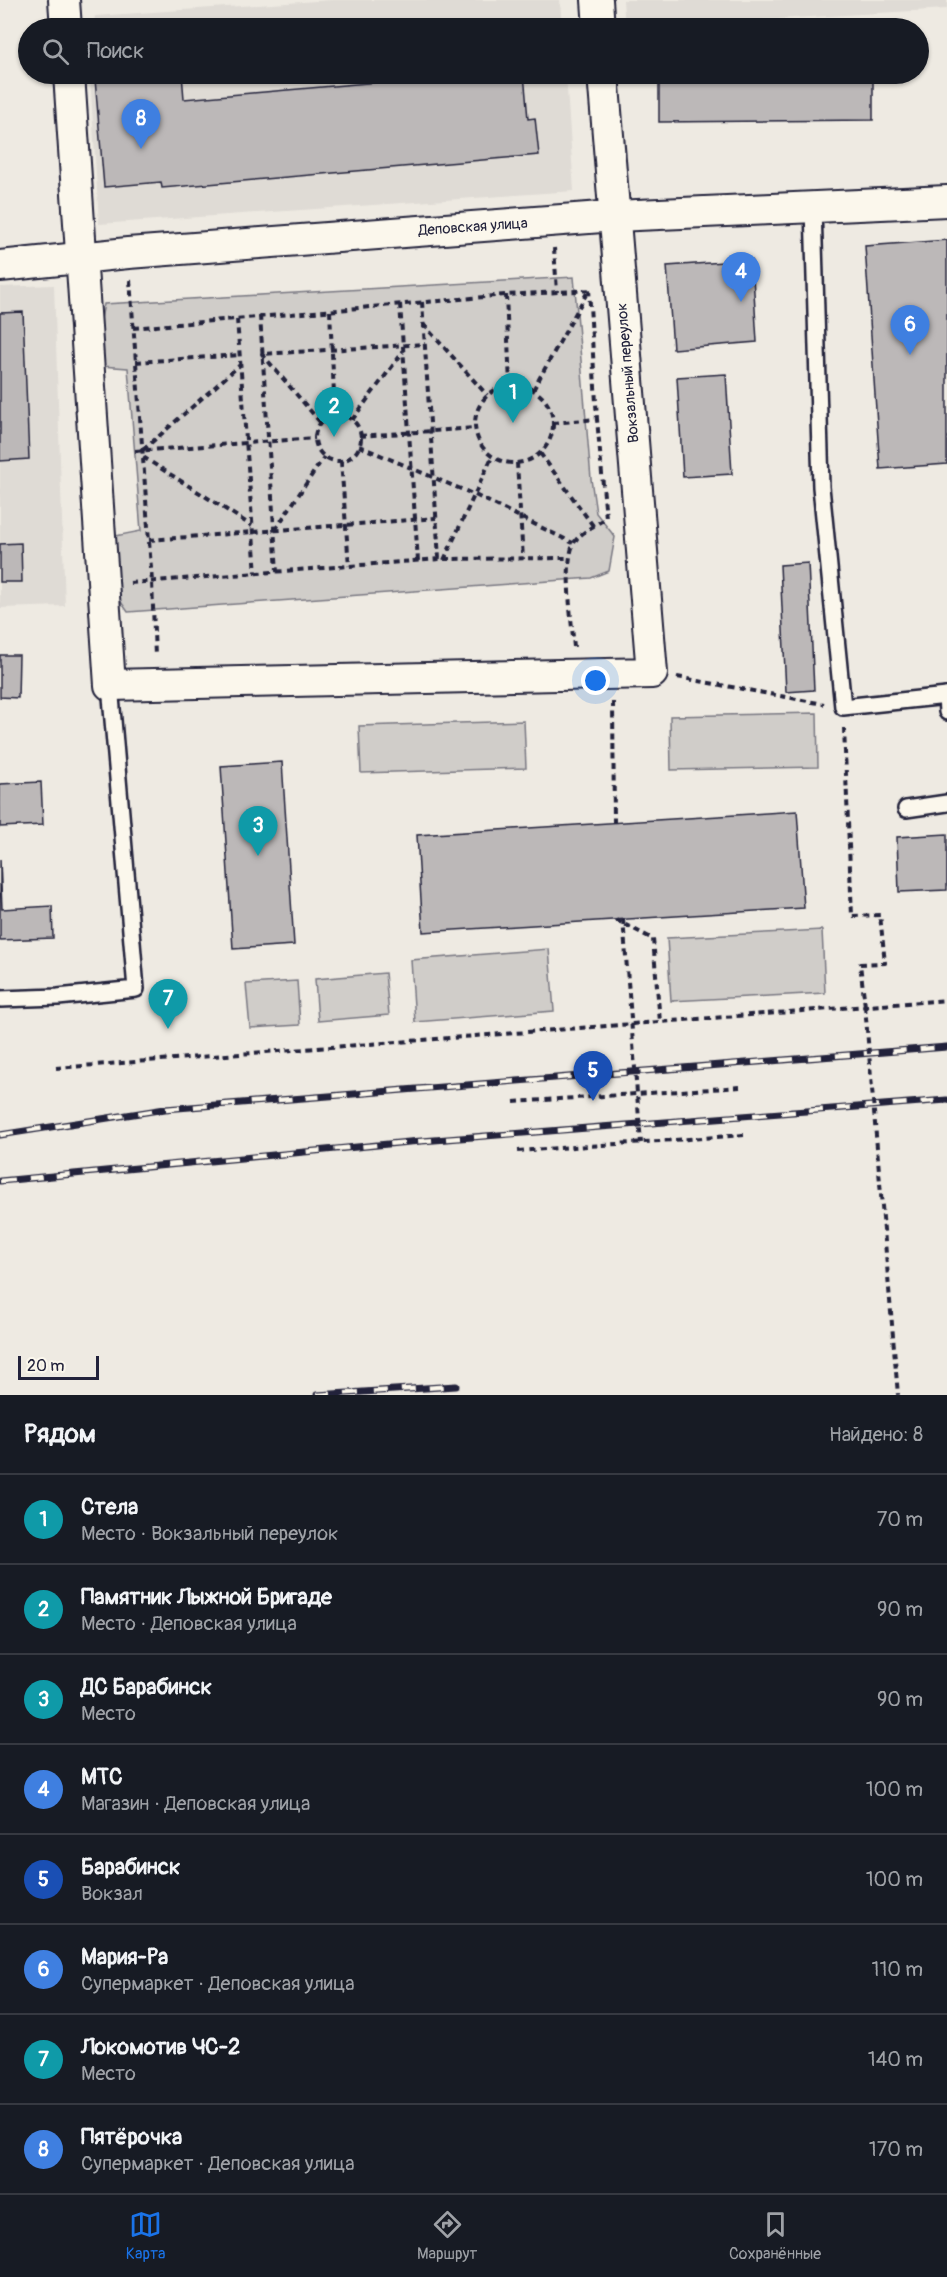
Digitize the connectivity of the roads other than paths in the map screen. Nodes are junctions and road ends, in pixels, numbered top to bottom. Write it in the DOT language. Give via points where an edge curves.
graph roads {
  1 [pos="64,0"];
  2 [pos="597,0"];
  3 [pos="65,18"];
  4 [pos="598,18"];
  5 [pos="70,84"];
  6 [pos="604,84"];
  7 [pos="947,201"];
  8 [pos="813,207"];
  9 [pos="615,216"];
  10 [pos="81,258"];
  11 [pos="0,266"];
  12 [pos="110,685"];
  13 [pos="947,701"];
  14 [pos="947,803"];
  15 [pos="906,809"];
  16 [pos="0,999"];
  1 -- 3 [label="street"];
  2 -- 4 [label="street"];
  5 -- 10 [label="street"];
  6 -- 9 [label="street, Вокзальный переулок"];
  7 -- 8 [label="street, Деповская улица"];
  8 -- 9 [label="street, Деповская улица"];
  8 -- 13 [label="lane" via="822,487 843,707"];
  9 -- 10 [label="street, Деповская улица"];
  9 -- 12 [label="street, Вокзальный переулок" via="652,673"];
  10 -- 11 [label="street, Деповская улица"];
  10 -- 12 [label="street"];
  12 -- 16 [label="lane" via="136,989"];
  14 -- 15 [label="lane"];
}
